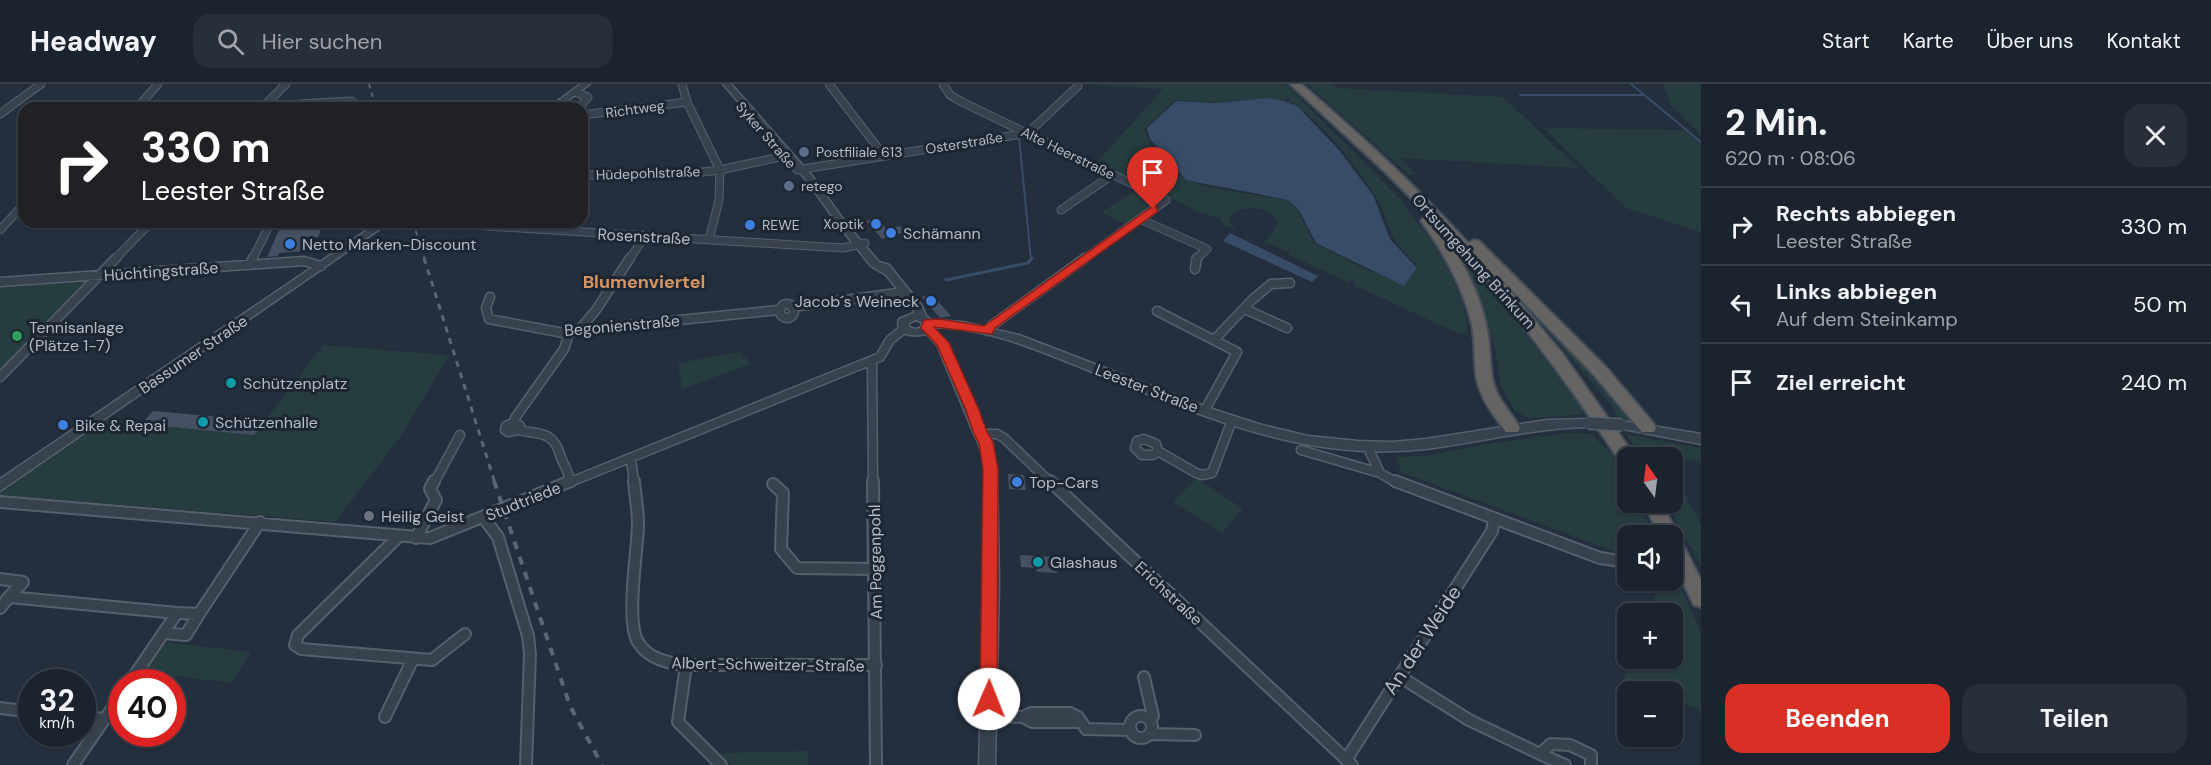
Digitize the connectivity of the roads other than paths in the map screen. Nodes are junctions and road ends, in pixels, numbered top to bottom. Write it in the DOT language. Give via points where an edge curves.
graph roads {
  1 [pos="41,84"];
  2 [pos="158,84"];
  3 [pos="286,84"];
  4 [pos="586,84"];
  5 [pos="682,84"];
  6 [pos="722,84"];
  7 [pos="727,84"];
  8 [pos="943,84"];
  9 [pos="1295,84"];
  10 [pos="832,85"];
  11 [pos="1078,86"];
  12 [pos="575,92"];
  13 [pos="352,101"];
  14 [pos="142,102"];
  15 [pos="268,102"];
  16 [pos="337,102"];
  17 [pos="561,102"];
  18 [pos="584,102"];
  19 [pos="687,102"];
  20 [pos="11,106"];
  21 [pos="0,107"];
  22 [pos="0,114"];
  23 [pos="588,115"];
  24 [pos="1028,133"];
  25 [pos="784,156"];
  26 [pos="884,156"];
  27 [pos="720,170"];
  28 [pos="799,170"];
  29 [pos="588,175"];
  30 [pos="1112,175"];
  31 [pos="1401,181"];
  32 [pos="1414,194"];
  33 [pos="18,210"];
  34 [pos="1062,210"];
  35 [pos="1140,219"];
  36 [pos="144,228"];
  37 [pos="268,228"];
  38 [pos="376,228"];
  39 [pos="518,228"];
  40 [pos="0,230"];
  41 [pos="645,236"];
  42 [pos="709,240"];
  43 [pos="862,244"];
  44 [pos="250,265"];
  45 [pos="321,266"];
  46 [pos="1195,269"];
  47 [pos="99,275"];
  48 [pos="0,282"];
  49 [pos="1290,283"];
  50 [pos="905,292"];
  51 [pos="490,297"];
  52 [pos="1245,309"];
  53 [pos="1157,311"];
  54 [pos="921,323"];
  55 [pos="1287,328"];
  56 [pos="904,329"];
  57 [pos="579,330"];
  58 [pos="988,331"];
  59 [pos="569,334"];
  60 [pos="1214,340"];
  61 [pos="872,360"];
  62 [pos="0,376"];
  63 [pos="1205,410"];
  64 [pos="1232,420"];
  65 [pos="1512,428"];
  66 [pos="1648,428"];
  67 [pos="980,434"];
  68 [pos="460,435"];
  69 [pos="1701,439"];
  70 [pos="1367,446"];
  71 [pos="1619,447"];
  72 [pos="1301,450"];
  73 [pos="1158,451"];
  74 [pos="631,458"];
  75 [pos="1380,473"];
  76 [pos="570,482"];
  77 [pos="773,484"];
  78 [pos="0,486"];
  79 [pos="0,502"];
  80 [pos="483,517"];
  81 [pos="1494,519"];
  82 [pos="260,522"];
  83 [pos="398,537"];
  84 [pos="416,537"];
  85 [pos="1617,561"];
  86 [pos="1683,563"];
  87 [pos="875,569"];
  88 [pos="0,579"];
  89 [pos="9,597"];
  90 [pos="1701,599"];
  91 [pos="0,608"];
  92 [pos="177,613"];
  93 [pos="199,614"];
  94 [pos="164,633"];
  95 [pos="465,634"];
  96 [pos="413,659"];
  97 [pos="686,665"];
  98 [pos="876,665"];
  99 [pos="139,669"];
  100 [pos="1398,676"];
  101 [pos="1144,677"];
  102 [pos="0,708"];
  103 [pos="18,710"];
  104 [pos="108,715"];
  105 [pos="988,716"];
  106 [pos="385,717"];
  107 [pos="96,718"];
  108 [pos="105,719"];
  109 [pos="1150,721"];
  110 [pos="1131,730"];
  111 [pos="1152,734"];
  112 [pos="1195,735"];
  113 [pos="1540,754"];
  114 [pos="1349,762"];
  115 [pos="73,765"];
  116 [pos="526,765"];
  117 [pos="721,765"];
  118 [pos="876,765"];
  119 [pos="987,765"];
  120 [pos="1565,765"];
  121 [pos="1591,765"];
  1 -- 20 [label="street"];
  2 -- 14 [label="street"];
  3 -- 15 [label="street"];
  4 -- 12 [label="street"];
  5 -- 19 [label="street"];
  6 -- 25 [label="street, Syker Straße"];
  7 -- 28 [label="street, Syker Straße"];
  8 -- 24 [label="street, Alte Heerstraße" via="955,98"];
  9 -- 31 [label="highway, Ortsumgehung Brinkum"];
  10 -- 26 [label="street"];
  11 -- 24 [label="street"];
  12 -- 17 [label="street"];
  12 -- 18 [label="street, Richtweg" via="588,97"];
  13 -- 16 [label="street"];
  19 -- 23 [label="street, Richtweg"];
  19 -- 27 [label="street"];
  20 -- 21 [label="street"];
  20 -- 22 [label="street"];
  24 -- 26 [label="street, Osterstraße"];
  24 -- 30 [label="street, Alte Heerstraße"];
  25 -- 27 [label="street, Hüdepohlstraße"];
  25 -- 28 [label="street, Syker Straße"];
  26 -- 28 [label="street, Osterstraße"];
  27 -- 29 [label="street, Hüdepohlstraße" via="668,175"];
  27 -- 42 [label="street" via="719,200"];
  28 -- 43 [label="street, Syker Straße"];
  30 -- 34 [label="street"];
  30 -- 35 [label="street, Alte Heerstraße" via="1166,200"];
  31 -- 32 [label="highway, Ortsumgehung Brinkum"];
  31 -- 66 [label="highway" via="1424,196 1548,316"];
  32 -- 65 [label="highway" via="1419,209 1462,278 1479,326 1489,394"];
  32 -- 71 [label="highway, Ortsumgehung Brinkum" via="1547,345"];
  33 -- 40 [label="street"];
  35 -- 46 [label="street" via="1207,249 1195,260"];
  35 -- 58 [label="street"];
  36 -- 47 [label="street"];
  37 -- 44 [label="street"];
  38 -- 45 [label="street, Bassumer Straße"];
  39 -- 41 [label="street, Rosenstraße"];
  41 -- 42 [label="street, Rosenstraße"];
  41 -- 57 [label="street"];
  42 -- 43 [label="street, Rosenstraße" via="843,248"];
  43 -- 50 [label="street, Syker Straße" via="874,264 889,273"];
  44 -- 45 [label="street, Hüchtingstraße" via="304,261"];
  44 -- 47 [label="street, Hüchtingstraße"];
  45 -- 78 [label="street, Bassumer Straße"];
  47 -- 48 [label="street, Hüchtingstraße"];
  47 -- 62 [label="street"];
  49 -- 52 [label="street" via="1271,284"];
  50 -- 54 [label="street, Syker Straße"];
  50 -- 57 [label="street, Begonienstraße" via="792,307 795,313 787,317 780,315 779,310"];
  51 -- 59 [label="street, Begonienstraße" via="486,308 489,319"];
  52 -- 55 [label="street"];
  52 -- 60 [label="street"];
  53 -- 60 [label="street"];
  54 -- 56 [label="street" via="914,333"];
  54 -- 56 [label="street" via="903,321"];
  54 -- 58 [label="street, Leester Straße"];
  54 -- 67 [label="street" via="946,353"];
  56 -- 61 [label="street, Studtriede" via="890,340 880,357"];
  57 -- 59 [label="street, Begonienstraße"];
  58 -- 63 [label="street, Leester Straße"];
  59 -- 76 [label="street" via="564,349 515,418 516,426 554,439 570,472"];
  60 -- 63 [label="street" via="1237,352"];
  61 -- 74 [label="street, Studtriede"];
  61 -- 87 [label="street, Am Poggenpohl"];
  63 -- 64 [label="street, Leester Straße"];
  64 -- 70 [label="street, Leester Straße" via="1292,437"];
  64 -- 73 [label="street" via="1212,473 1196,474"];
  65 -- 66 [label="street, Leester Straße, bridge" via="1588,423"];
  65 -- 70 [label="street, Leester Straße" via="1427,444"];
  66 -- 69 [label="street, Leester Straße"];
  67 -- 105 [label="street" via="977,443 990,485"];
  67 -- 114 [label="street, Erichstraße" via="1004,438"];
  68 -- 84 [label="street" via="430,489 436,500"];
  70 -- 75 [label="street"];
  72 -- 75 [label="street"];
  74 -- 76 [label="street, Studtriede"];
  74 -- 97 [label="street, Albert-Schweitzer-Straße" via="638,521 634,636 657,660"];
  75 -- 81 [label="street"];
  76 -- 80 [label="street, Studtriede"];
  77 -- 87 [label="street" via="783,493 781,549 797,568"];
  79 -- 82 [label="street, Studtriede"];
  80 -- 84 [label="street, Studtriede" via="430,538"];
  80 -- 116 [label="street" via="498,537 528,636"];
  81 -- 85 [label="street" via="1600,558"];
  81 -- 100 [label="street, An der Weide" via="1492,531"];
  82 -- 83 [label="street, Studtriede"];
  82 -- 93 [label="street"];
  83 -- 84 [label="street, Studtriede"];
  83 -- 96 [label="street" via="298,634 296,645 301,649"];
  86 -- 90 [label="highway"];
  87 -- 98 [label="street, Am Poggenpohl"];
  88 -- 89 [label="street" via="23,582"];
  89 -- 91 [label="street"];
  89 -- 92 [label="street"];
  92 -- 93 [label="street"];
  92 -- 94 [label="street"];
  93 -- 94 [label="street" via="186,634"];
  94 -- 99 [label="street"];
  95 -- 96 [label="street" via="432,660"];
  96 -- 106 [label="street"];
  97 -- 98 [label="street, Albert-Schweitzer-Straße"];
  97 -- 117 [label="street" via="678,722"];
  98 -- 118 [label="street, Am Poggenpohl"];
  100 -- 113 [label="street" via="1469,720"];
  100 -- 114 [label="street, An der Weide"];
  101 -- 109 [label="street" via="1153,716"];
  102 -- 103 [label="street"];
  104 -- 108 [label="street"];
  105 -- 110 [label="street" via="1023,717 1032,722 1081,722 1091,730"];
  105 -- 119 [label="street"];
  107 -- 108 [label="street"];
  108 -- 115 [label="street"];
  109 -- 110 [label="street" via="1134,716 1130,720"];
  109 -- 111 [label="street"];
  110 -- 111 [label="street" via="1142,738"];
  111 -- 112 [label="street"];
  113 -- 120 [label="street"];
  113 -- 121 [label="street" via="1551,744 1570,745 1591,755"];
}
